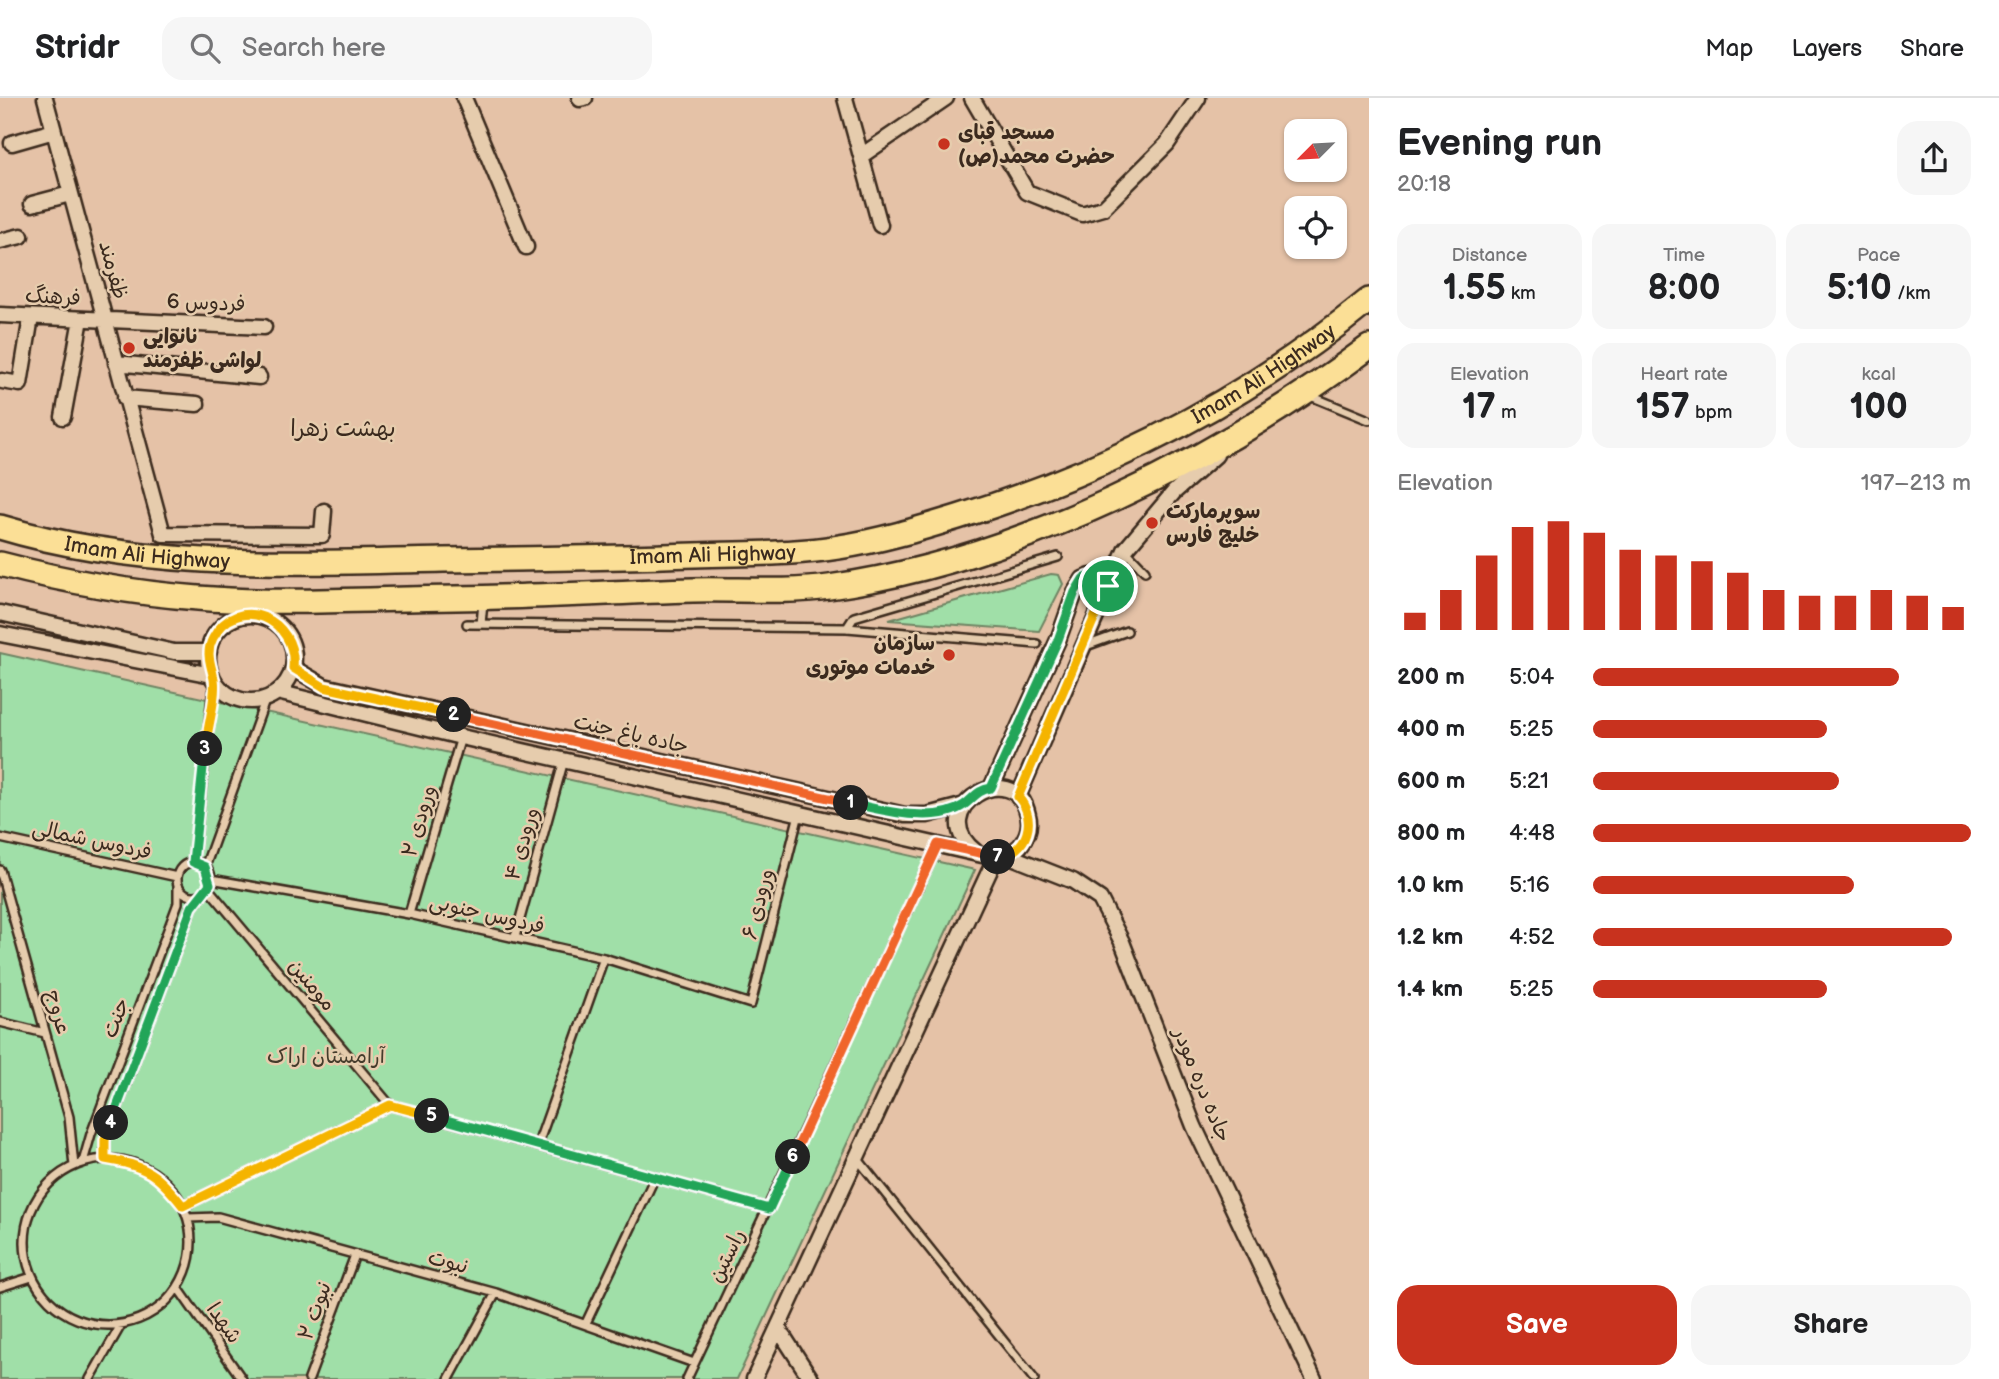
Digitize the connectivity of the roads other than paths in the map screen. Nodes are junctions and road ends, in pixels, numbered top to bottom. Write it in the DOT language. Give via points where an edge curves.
graph roads {
  1 [pos="45,98"];
  2 [pos="464,98"];
  3 [pos="845,98"];
  4 [pos="946,98"];
  5 [pos="972,98"];
  6 [pos="1198,98"];
  7 [pos="54,131"];
  8 [pos="12,143"];
  9 [pos="861,156"];
  10 [pos="71,194"];
  11 [pos="32,204"];
  12 [pos="880,226"];
  13 [pos="21,236"];
  14 [pos="0,241"];
  15 [pos="526,247"];
  16 [pos="1369,300"];
  17 [pos="0,315"];
  18 [pos="31,317"];
  19 [pos="80,319"];
  20 [pos="104,320"];
  21 [pos="264,327"];
  22 [pos="1369,347"];
  23 [pos="116,363"];
  24 [pos="259,377"];
  25 [pos="2,381"];
  26 [pos="1303,393"];
  27 [pos="125,398"];
  28 [pos="197,404"];
  29 [pos="63,416"];
  30 [pos="1369,420"];
  31 [pos="1250,425"];
  32 [pos="324,511"];
  33 [pos="0,527"];
  34 [pos="1125,550"];
  35 [pos="786,552"];
  36 [pos="1058,557"];
  37 [pos="0,564"];
  38 [pos="1145,571"];
  39 [pos="1108,586"];
  40 [pos="789,590"];
  41 [pos="483,597"];
  42 [pos="0,613"];
  43 [pos="467,624"];
  44 [pos="481,624"];
  45 [pos="848,628"];
  46 [pos="1127,631"];
  47 [pos="0,634"];
  48 [pos="1037,644"];
  49 [pos="1085,646"];
  50 [pos="209,652"];
  51 [pos="293,668"];
  52 [pos="213,677"];
  53 [pos="272,695"];
  54 [pos="461,737"];
  55 [pos="564,760"];
  56 [pos="673,765"];
  57 [pos="668,784"];
  58 [pos="991,788"];
  59 [pos="1018,797"];
  60 [pos="965,805"];
  61 [pos="799,813"];
  62 [pos="0,838"];
  63 [pos="938,844"];
  64 [pos="976,852"];
  65 [pos="1001,856"];
  66 [pos="193,862"];
  67 [pos="205,867"];
  68 [pos="0,870"];
  69 [pos="177,877"];
  70 [pos="211,878"];
  71 [pos="178,886"];
  72 [pos="208,888"];
  73 [pos="201,895"];
  74 [pos="409,914"];
  75 [pos="515,937"];
  76 [pos="604,958"];
  77 [pos="751,1004"];
  78 [pos="0,1022"];
  79 [pos="45,1033"];
  80 [pos="390,1105"];
  81 [pos="538,1144"];
  82 [pos="857,1157"];
  83 [pos="105,1159"];
  84 [pos="83,1162"];
  85 [pos="74,1166"];
  86 [pos="655,1177"];
  87 [pos="183,1206"];
  88 [pos="769,1209"];
  89 [pos="188,1218"];
  90 [pos="355,1255"];
  91 [pos="32,1277"];
  92 [pos="0,1287"];
  93 [pos="178,1288"];
  94 [pos="496,1293"];
  95 [pos="586,1323"];
  96 [pos="121,1325"];
  97 [pos="778,1328"];
  98 [pos="694,1363"];
  99 [pos="90,1379"];
  100 [pos="242,1379"];
  101 [pos="309,1379"];
  102 [pos="449,1379"];
  103 [pos="687,1379"];
  104 [pos="754,1379"];
  105 [pos="811,1379"];
  106 [pos="1034,1379"];
  107 [pos="1314,1379"];
  1 -- 7 [label="street, ظفرمند"];
  2 -- 15 [label="street"];
  3 -- 9 [label="street"];
  4 -- 9 [label="street"];
  5 -- 6 [label="street" via="1027,192 1082,214 1103,208 1167,144"];
  7 -- 8 [label="street"];
  7 -- 10 [label="street, ظفرمند"];
  9 -- 12 [label="street"];
  10 -- 11 [label="street"];
  10 -- 20 [label="street, ظفرمند"];
  13 -- 14 [label="street"];
  16 -- 35 [label="highway, Imam Ali Highway" via="1226,398 1132,452 1065,481 901,533 838,548"];
  17 -- 18 [label="street, فرهنگ"];
  18 -- 19 [label="street, فرهنگ"];
  18 -- 25 [label="street" via="20,384"];
  19 -- 20 [label="street, فرهنگ"];
  19 -- 29 [label="street"];
  20 -- 21 [label="street, فردوس 6"];
  20 -- 23 [label="street, ظفرمند"];
  22 -- 26 [label="highway, Imam Ali Highway"];
  23 -- 24 [label="street"];
  23 -- 27 [label="street, ظفرمند"];
  26 -- 30 [label="lane"];
  26 -- 31 [label="highway, Imam Ali Highway"];
  27 -- 28 [label="street"];
  27 -- 32 [label="street, ظفرمند" via="163,534 322,536"];
  31 -- 34 [label="street" via="1174,492"];
  31 -- 40 [label="highway, Imam Ali Highway" via="1175,468 989,550 884,578"];
  33 -- 35 [label="highway, Imam Ali Highway" via="44,540 145,557 306,563"];
  34 -- 38 [label="lane"];
  34 -- 39 [label="street"];
  35 -- 40 [label="highway" via="852,554 864,567 855,578"];
  36 -- 45 [label="lane" via="854,617"];
  37 -- 41 [label="highway, Imam Ali Highway" via="59,579 201,599"];
  39 -- 49 [label="street"];
  39 -- 58 [label="street" via="1091,576 1083,579 1075,592"];
  40 -- 41 [label="highway, Imam Ali Highway"];
  41 -- 44 [label="lane"];
  42 -- 50 [label="street" via="174,652"];
  43 -- 44 [label="lane"];
  44 -- 45 [label="lane"];
  45 -- 48 [label="lane"];
  46 -- 49 [label="lane"];
  47 -- 52 [label="street"];
  49 -- 59 [label="street"];
  50 -- 51 [label="street" via="214,636 225,624 243,615 259,616 286,633"];
  50 -- 52 [label="street"];
  51 -- 53 [label="street"];
  51 -- 56 [label="street, جاده باغ جنت" via="324,687"];
  52 -- 53 [label="street" via="224,691 239,699"];
  52 -- 66 [label="lane"];
  53 -- 54 [label="street, جاده باغ جنت"];
  53 -- 67 [label="lane"];
  54 -- 55 [label="street, جاده باغ جنت"];
  54 -- 74 [label="lane, ورودی ۲"];
  55 -- 57 [label="street, جاده باغ جنت"];
  55 -- 75 [label="lane, ورودی ۴"];
  56 -- 57 [label="street"];
  56 -- 60 [label="street, جاده باغ جنت" via="905,815 927,815"];
  57 -- 61 [label="street, جاده باغ جنت"];
  58 -- 59 [label="street"];
  58 -- 60 [label="street" via="976,793"];
  59 -- 65 [label="street" via="1028,815 1028,831 1020,845"];
  60 -- 64 [label="street" via="960,828"];
  61 -- 63 [label="street, جاده باغ جنت"];
  61 -- 77 [label="lane, ورودی ۶"];
  62 -- 69 [label="lane, فردوس شمالی"];
  63 -- 64 [label="street, جاده باغ جنت"];
  63 -- 88 [label="lane, راستین"];
  64 -- 65 [label="street"];
  65 -- 82 [label="street"];
  65 -- 107 [label="street, جاده دره مودر" via="1073,881 1100,899 1122,942 1194,1126"];
  66 -- 67 [label="lane"];
  66 -- 69 [label="lane" via="182,867"];
  67 -- 70 [label="lane"];
  68 -- 79 [label="lane, عروج"];
  69 -- 71 [label="lane"];
  70 -- 72 [label="lane"];
  70 -- 74 [label="lane, فردوس جنوبی"];
  71 -- 73 [label="lane" via="188,895"];
  71 -- 84 [label="lane, جنت" via="178,903"];
  72 -- 73 [label="lane"];
  72 -- 80 [label="lane, مومنین"];
  73 -- 83 [label="lane" via="192,907 105,1140"];
  74 -- 75 [label="lane, فردوس جنوبی"];
  75 -- 76 [label="lane, فردوس جنوبی"];
  76 -- 77 [label="lane, فردوس جنوبی"];
  76 -- 81 [label="lane"];
  78 -- 79 [label="lane"];
  79 -- 85 [label="lane, عروج" via="69,1118"];
  80 -- 81 [label="lane"];
  80 -- 87 [label="lane"];
  81 -- 86 [label="lane"];
  82 -- 97 [label="street"];
  82 -- 106 [label="lane"];
  83 -- 84 [label="lane"];
  83 -- 87 [label="lane" via="136,1164 164,1180"];
  84 -- 85 [label="lane"];
  85 -- 91 [label="lane" via="52,1180 36,1201 27,1225 25,1251"];
  86 -- 88 [label="lane"];
  86 -- 95 [label="lane"];
  87 -- 89 [label="lane"];
  88 -- 98 [label="lane, راستین"];
  89 -- 90 [label="lane, نبوت" via="218,1217"];
  89 -- 93 [label="lane" via="190,1254"];
  90 -- 94 [label="lane, نبوت"];
  90 -- 101 [label="lane, نبوت ۲"];
  91 -- 92 [label="lane"];
  91 -- 96 [label="lane" via="60,1310 89,1323"];
  93 -- 96 [label="lane" via="163,1306"];
  93 -- 100 [label="lane, شهدا"];
  94 -- 95 [label="lane, نبوت"];
  94 -- 102 [label="lane"];
  95 -- 98 [label="lane, نبوت"];
  96 -- 99 [label="lane"];
  97 -- 104 [label="street"];
  97 -- 105 [label="street"];
  98 -- 103 [label="lane, راستین"];
}
